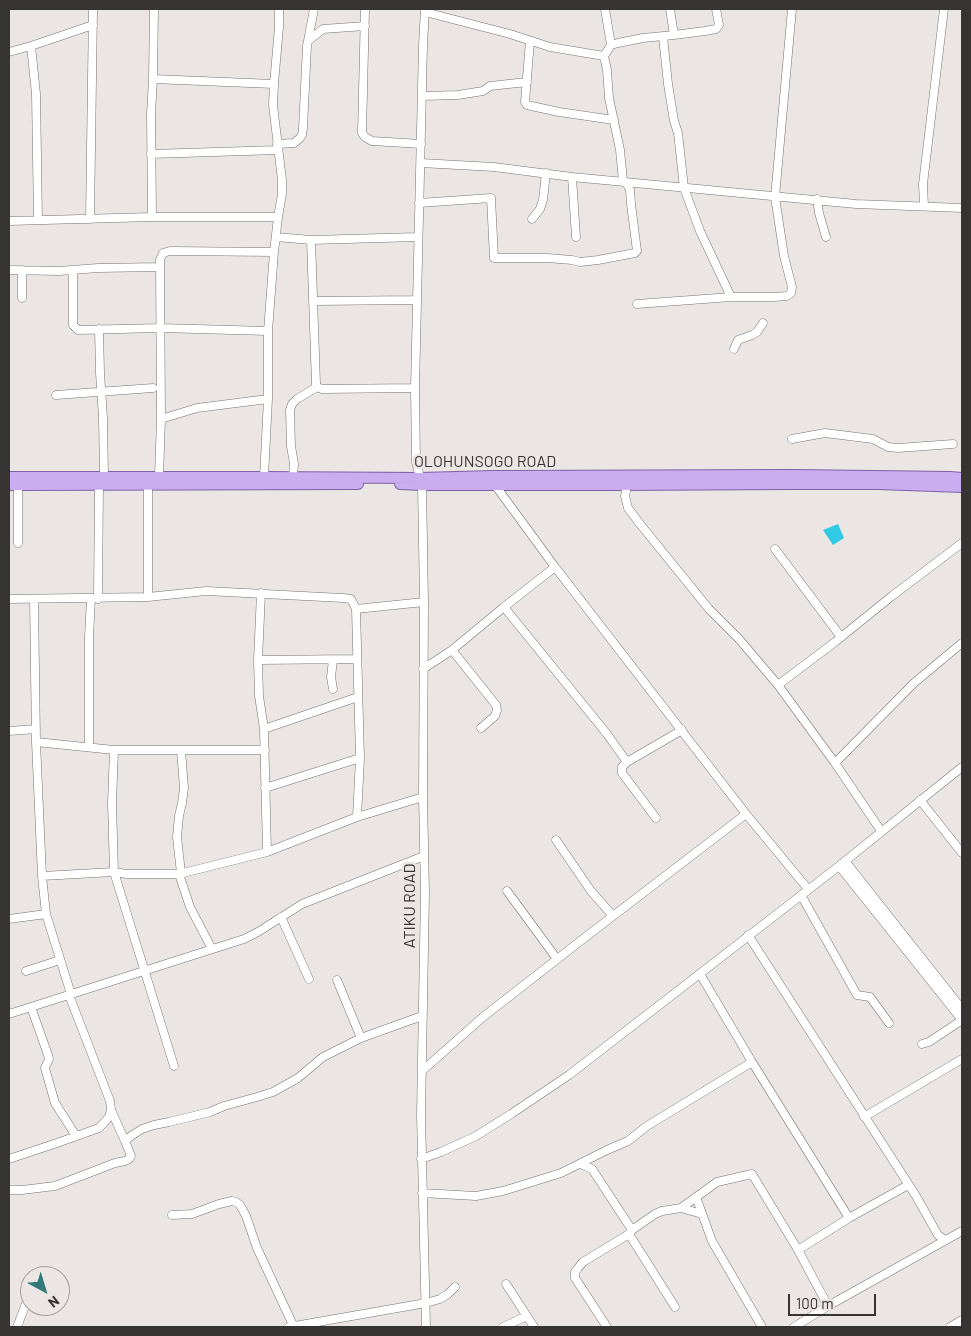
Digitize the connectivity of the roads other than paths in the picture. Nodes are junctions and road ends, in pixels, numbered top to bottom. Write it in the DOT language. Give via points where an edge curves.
graph roads {
  1 [pos="93,9"];
  2 [pos="154,9"];
  3 [pos="279,9"];
  4 [pos="314,9"];
  5 [pos="365,9"];
  6 [pos="605,9"];
  7 [pos="670,9"];
  8 [pos="716,9"];
  9 [pos="792,9"];
  10 [pos="944,9"];
  11 [pos="425,10"];
  12 [pos="312,18"];
  13 [pos="93,25"];
  14 [pos="364,26"];
  15 [pos="323,29"];
  16 [pos="674,35"];
  17 [pos="663,37"];
  18 [pos="309,40"];
  19 [pos="530,41"];
  20 [pos="611,45"];
  21 [pos="31,46"];
  22 [pos="9,52"];
  23 [pos="604,56"];
  24 [pos="153,79"];
  25 [pos="527,82"];
  26 [pos="274,84"];
  27 [pos="422,96"];
  28 [pos="614,120"];
  29 [pos="421,144"];
  30 [pos="278,147"];
  31 [pos="151,154"];
  32 [pos="421,163"];
  33 [pos="546,173"];
  34 [pos="572,177"];
  35 [pos="623,181"];
  36 [pos="684,188"];
  37 [pos="775,197"];
  38 [pos="817,199"];
  39 [pos="419,204"];
  40 [pos="924,206"];
  41 [pos="962,208"];
  42 [pos="152,217"];
  43 [pos="278,217"];
  44 [pos="90,219"];
  45 [pos="532,219"];
  46 [pos="38,220"];
  47 [pos="9,221"];
  48 [pos="576,236"];
  49 [pos="418,237"];
  50 [pos="826,237"];
  51 [pos="276,238"];
  52 [pos="311,240"];
  53 [pos="274,252"];
  54 [pos="160,267"];
  55 [pos="9,270"];
  56 [pos="22,270"];
  57 [pos="73,270"];
  58 [pos="731,297"];
  59 [pos="22,298"];
  60 [pos="417,300"];
  61 [pos="313,301"];
  62 [pos="638,304"];
  63 [pos="763,323"];
  64 [pos="160,328"];
  65 [pos="99,329"];
  66 [pos="268,331"];
  67 [pos="734,350"];
  68 [pos="317,387"];
  69 [pos="154,388"];
  70 [pos="415,388"];
  71 [pos="101,392"];
  72 [pos="56,395"];
  73 [pos="268,399"];
  74 [pos="161,419"];
  75 [pos="792,439"];
  76 [pos="953,444"];
  77 [pos="159,476"];
  78 [pos="264,476"];
  79 [pos="9,477"];
  80 [pos="293,477"];
  81 [pos="962,478"];
  82 [pos="101,480"];
  83 [pos="878,480"];
  84 [pos="421,482"];
  85 [pos="148,484"];
  86 [pos="13,485"];
  87 [pos="495,485"];
  88 [pos="626,485"];
  89 [pos="962,487"];
  90 [pos="18,543"];
  91 [pos="962,543"];
  92 [pos="775,549"];
  93 [pos="555,566"];
  94 [pos="261,593"];
  95 [pos="148,597"];
  96 [pos="94,598"];
  97 [pos="9,599"];
  98 [pos="34,599"];
  99 [pos="424,602"];
  100 [pos="504,607"];
  101 [pos="356,609"];
  102 [pos="842,637"];
  103 [pos="962,643"];
  104 [pos="452,650"];
  105 [pos="357,659"];
  106 [pos="258,660"];
  107 [pos="333,660"];
  108 [pos="423,669"];
  109 [pos="778,685"];
  110 [pos="333,689"];
  111 [pos="358,697"];
  112 [pos="480,728"];
  113 [pos="264,729"];
  114 [pos="36,730"];
  115 [pos="682,730"];
  116 [pos="9,731"];
  117 [pos="36,742"];
  118 [pos="89,747"];
  119 [pos="114,750"];
  120 [pos="181,750"];
  121 [pos="265,750"];
  122 [pos="360,758"];
  123 [pos="627,762"];
  124 [pos="835,763"];
  125 [pos="962,767"];
  126 [pos="265,788"];
  127 [pos="423,797"];
  128 [pos="920,800"];
  129 [pos="746,814"];
  130 [pos="357,817"];
  131 [pos="656,818"];
  132 [pos="881,831"];
  133 [pos="556,840"];
  134 [pos="267,852"];
  135 [pos="962,854"];
  136 [pos="424,856"];
  137 [pos="842,863"];
  138 [pos="114,872"];
  139 [pos="180,873"];
  140 [pos="42,876"];
  141 [pos="808,889"];
  142 [pos="506,891"];
  143 [pos="801,896"];
  144 [pos="46,914"];
  145 [pos="613,916"];
  146 [pos="281,917"];
  147 [pos="9,918"];
  148 [pos="748,935"];
  149 [pos="212,949"];
  150 [pos="557,959"];
  151 [pos="60,960"];
  152 [pos="26,971"];
  153 [pos="144,971"];
  154 [pos="700,974"];
  155 [pos="310,979"];
  156 [pos="337,980"];
  157 [pos="70,994"];
  158 [pos="31,1007"];
  159 [pos="962,1009"];
  160 [pos="9,1014"];
  161 [pos="422,1016"];
  162 [pos="962,1020"];
  163 [pos="889,1023"];
  164 [pos="361,1038"];
  165 [pos="922,1044"];
  166 [pos="962,1059"];
  167 [pos="752,1062"];
  168 [pos="174,1066"];
  169 [pos="422,1070"];
  170 [pos="111,1110"];
  171 [pos="864,1116"];
  172 [pos="76,1136"];
  173 [pos="125,1141"];
  174 [pos="596,1156"];
  175 [pos="421,1158"];
  176 [pos="9,1159"];
  177 [pos="581,1164"];
  178 [pos="592,1169"];
  179 [pos="908,1186"];
  180 [pos="9,1190"];
  181 [pos="422,1193"];
  182 [pos="696,1197"];
  183 [pos="681,1208"];
  184 [pos="702,1214"];
  185 [pos="172,1215"];
  186 [pos="849,1218"];
  187 [pos="962,1231"];
  188 [pos="631,1232"];
  189 [pos="938,1235"];
  190 [pos="945,1240"];
  191 [pos="935,1247"];
  192 [pos="798,1250"];
  193 [pos="506,1284"];
  194 [pos="455,1287"];
  195 [pos="426,1303"];
  196 [pos="828,1306"];
  197 [pos="675,1307"];
  198 [pos="527,1316"];
  199 [pos="962,1320"];
  200 [pos="291,1326"];
  201 [pos="426,1327"];
  202 [pos="503,1327"];
  203 [pos="534,1327"];
  204 [pos="607,1327"];
  205 [pos="762,1327"];
  206 [pos="794,1327"];
  207 [pos="950,1327"];
  1 -- 13 [label="street"];
  2 -- 24 [label="street"];
  3 -- 26 [label="street"];
  4 -- 12 [label="street"];
  5 -- 14 [label="street"];
  6 -- 20 [label="street"];
  7 -- 16 [label="street"];
  8 -- 16 [label="street" via="719,25 716,29"];
  9 -- 37 [label="street"];
  10 -- 40 [label="street" via="923,184"];
  11 -- 19 [label="street"];
  11 -- 27 [label="street, ATIKU ROAD"];
  12 -- 15 [label="street"];
  12 -- 18 [label="street"];
  13 -- 21 [label="street"];
  13 -- 44 [label="street"];
  14 -- 15 [label="street"];
  14 -- 29 [label="street" via="362,133 372,141"];
  15 -- 18 [label="street"];
  16 -- 17 [label="street"];
  17 -- 20 [label="street"];
  17 -- 36 [label="street"];
  18 -- 30 [label="street" via="302,135 294,143"];
  19 -- 23 [label="street"];
  19 -- 25 [label="street"];
  20 -- 23 [label="street"];
  21 -- 22 [label="street"];
  21 -- 46 [label="street" via="36,94"];
  23 -- 28 [label="street"];
  24 -- 26 [label="street"];
  24 -- 31 [label="street"];
  25 -- 27 [label="street" via="490,86 483,91 458,95"];
  25 -- 28 [label="street" via="525,102 529,106"];
  26 -- 30 [label="street"];
  27 -- 29 [label="street, ATIKU ROAD"];
  28 -- 35 [label="street"];
  29 -- 32 [label="street, ATIKU ROAD"];
  30 -- 31 [label="street"];
  30 -- 43 [label="street" via="282,180"];
  31 -- 42 [label="street"];
  32 -- 33 [label="street"];
  32 -- 39 [label="street, ATIKU ROAD"];
  33 -- 34 [label="street"];
  33 -- 45 [label="street" via="543,200"];
  34 -- 35 [label="street"];
  34 -- 48 [label="street"];
  35 -- 36 [label="street"];
  35 -- 39 [label="street" via="630,190 637,251 580,262 494,258 491,198"];
  36 -- 37 [label="street"];
  36 -- 58 [label="street"];
  37 -- 38 [label="street"];
  37 -- 58 [label="street" via="791,293 773,297"];
  38 -- 40 [label="street"];
  38 -- 50 [label="street"];
  39 -- 49 [label="street, ATIKU ROAD"];
  40 -- 41 [label="street"];
  42 -- 43 [label="street"];
  42 -- 44 [label="street"];
  43 -- 51 [label="street"];
  44 -- 46 [label="street"];
  46 -- 47 [label="street"];
  49 -- 52 [label="street"];
  49 -- 60 [label="street, ATIKU ROAD"];
  51 -- 52 [label="street"];
  51 -- 53 [label="street"];
  52 -- 61 [label="street"];
  53 -- 54 [label="street" via="170,251 163,253"];
  53 -- 66 [label="street"];
  54 -- 57 [label="street"];
  54 -- 64 [label="street"];
  55 -- 56 [label="street"];
  56 -- 57 [label="street"];
  56 -- 59 [label="street"];
  57 -- 65 [label="street" via="73,325 78,330"];
  58 -- 62 [label="street"];
  60 -- 61 [label="street"];
  60 -- 70 [label="street, ATIKU ROAD"];
  61 -- 68 [label="street"];
  63 -- 67 [label="street" via="757,332 738,340"];
  64 -- 65 [label="street"];
  64 -- 66 [label="street"];
  64 -- 74 [label="street"];
  65 -- 71 [label="street"];
  66 -- 73 [label="street"];
  68 -- 70 [label="street"];
  68 -- 80 [label="street" via="297,399 290,410"];
  69 -- 71 [label="street"];
  70 -- 84 [label="street, ATIKU ROAD" via="416,462"];
  71 -- 72 [label="street"];
  71 -- 82 [label="street"];
  73 -- 74 [label="street" via="197,408"];
  73 -- 78 [label="street"];
  74 -- 77 [label="street"];
  75 -- 76 [label="street" via="825,433 873,439 898,448"];
  77 -- 78 [label="main road, OLOHUNSOGO ROAD"];
  77 -- 82 [label="main road, OLOHUNSOGO ROAD"];
  78 -- 80 [label="main road, OLOHUNSOGO ROAD"];
  79 -- 82 [label="main road, OLOHUNSOGO ROAD"];
  80 -- 84 [label="main road, OLOHUNSOGO ROAD"];
  81 -- 83 [label="main road, OLOHUNSOGO ROAD"];
  82 -- 85 [label="main road, OLOHUNSOGO ROAD"];
  82 -- 86 [label="main road, OLOHUNSOGO ROAD"];
  82 -- 96 [label="street"];
  83 -- 84 [label="main road, OLOHUNSOGO ROAD" via="794,475"];
  83 -- 88 [label="main road, OLOHUNSOGO ROAD"];
  83 -- 89 [label="main road, OLOHUNSOGO ROAD"];
  84 -- 85 [label="main road, OLOHUNSOGO ROAD"];
  84 -- 87 [label="main road, OLOHUNSOGO ROAD"];
  84 -- 99 [label="street, ATIKU ROAD"];
  85 -- 95 [label="street"];
  86 -- 90 [label="street"];
  87 -- 88 [label="main road, OLOHUNSOGO ROAD"];
  87 -- 93 [label="street"];
  88 -- 109 [label="street" via="628,508 640,524 708,609"];
  91 -- 102 [label="street"];
  92 -- 102 [label="street"];
  93 -- 100 [label="street"];
  93 -- 115 [label="street"];
  94 -- 95 [label="street" via="206,590"];
  94 -- 101 [label="street" via="351,599"];
  94 -- 106 [label="street"];
  95 -- 96 [label="street"];
  96 -- 98 [label="street"];
  96 -- 118 [label="street" via="89,636"];
  97 -- 98 [label="street"];
  98 -- 114 [label="street"];
  99 -- 101 [label="street"];
  99 -- 108 [label="street, ATIKU ROAD"];
  100 -- 104 [label="street"];
  100 -- 123 [label="street"];
  101 -- 105 [label="street"];
  102 -- 109 [label="street"];
  103 -- 124 [label="street" via="914,683"];
  104 -- 108 [label="street"];
  104 -- 112 [label="street" via="496,705 495,716"];
  105 -- 107 [label="street"];
  105 -- 111 [label="street"];
  106 -- 107 [label="street"];
  106 -- 113 [label="street"];
  107 -- 110 [label="street"];
  108 -- 127 [label="street, ATIKU ROAD"];
  109 -- 124 [label="street"];
  111 -- 113 [label="street"];
  111 -- 122 [label="street"];
  113 -- 121 [label="street"];
  114 -- 116 [label="street"];
  114 -- 117 [label="street"];
  115 -- 123 [label="street"];
  115 -- 129 [label="street"];
  117 -- 118 [label="street"];
  117 -- 140 [label="street"];
  118 -- 119 [label="street"];
  119 -- 120 [label="street"];
  119 -- 138 [label="street"];
  120 -- 121 [label="street"];
  120 -- 139 [label="street" via="184,788 177,837"];
  121 -- 126 [label="street"];
  122 -- 126 [label="street"];
  122 -- 130 [label="street"];
  123 -- 131 [label="street" via="622,773"];
  124 -- 132 [label="street"];
  125 -- 128 [label="street"];
  126 -- 134 [label="street"];
  127 -- 130 [label="street"];
  127 -- 136 [label="street, ATIKU ROAD"];
  128 -- 132 [label="street"];
  128 -- 135 [label="street"];
  129 -- 141 [label="street"];
  129 -- 145 [label="street"];
  130 -- 134 [label="street"];
  132 -- 137 [label="street"];
  133 -- 145 [label="street" via="591,891"];
  134 -- 139 [label="street"];
  136 -- 146 [label="street" via="302,904"];
  136 -- 161 [label="street, ATIKU ROAD"];
  137 -- 141 [label="street"];
  137 -- 159 [label="street"];
  137 -- 162 [label="street"];
  138 -- 139 [label="street"];
  138 -- 140 [label="street"];
  138 -- 153 [label="street"];
  139 -- 149 [label="street" via="190,907"];
  140 -- 144 [label="street"];
  141 -- 143 [label="street"];
  142 -- 150 [label="street"];
  143 -- 148 [label="street"];
  143 -- 163 [label="street" via="857,995 870,997"];
  144 -- 147 [label="street"];
  144 -- 151 [label="street"];
  145 -- 150 [label="street"];
  146 -- 149 [label="street" via="251,936"];
  146 -- 155 [label="street"];
  148 -- 154 [label="street"];
  148 -- 171 [label="street"];
  149 -- 153 [label="street"];
  150 -- 169 [label="street"];
  151 -- 152 [label="street"];
  151 -- 157 [label="street"];
  153 -- 157 [label="street"];
  153 -- 168 [label="street"];
  154 -- 167 [label="street"];
  154 -- 175 [label="street" via="511,1114 476,1136"];
  156 -- 164 [label="street"];
  157 -- 158 [label="street"];
  157 -- 170 [label="street"];
  158 -- 160 [label="street"];
  158 -- 172 [label="street" via="48,1055 45,1068 55,1103"];
  161 -- 164 [label="street"];
  161 -- 169 [label="street, ATIKU ROAD"];
  162 -- 165 [label="street"];
  164 -- 173 [label="street" via="323,1057 298,1078 273,1092 154,1125"];
  166 -- 171 [label="street"];
  167 -- 174 [label="street" via="628,1141"];
  167 -- 186 [label="street"];
  169 -- 175 [label="street, ATIKU ROAD"];
  170 -- 172 [label="street" via="99,1128"];
  170 -- 173 [label="street"];
  171 -- 179 [label="street"];
  172 -- 176 [label="street"];
  173 -- 180 [label="street" via="131,1156 125,1162 55,1186"];
  174 -- 177 [label="street"];
  174 -- 178 [label="street"];
  175 -- 181 [label="street, ATIKU ROAD"];
  177 -- 178 [label="street"];
  177 -- 181 [label="street" via="503,1191 476,1196"];
  178 -- 188 [label="street"];
  179 -- 186 [label="street"];
  179 -- 189 [label="street"];
  181 -- 195 [label="street, ATIKU ROAD"];
  182 -- 183 [label="street"];
  182 -- 184 [label="street"];
  182 -- 192 [label="street" via="717,1182 752,1174"];
  183 -- 184 [label="street"];
  183 -- 188 [label="street" via="655,1214"];
  184 -- 205 [label="street" via="712,1240"];
  185 -- 200 [label="street" via="192,1214 232,1201 240,1205"];
  186 -- 192 [label="street"];
  187 -- 190 [label="street"];
  188 -- 197 [label="street"];
  188 -- 204 [label="street" via="583,1262 575,1272 575,1278"];
  189 -- 190 [label="street"];
  189 -- 191 [label="street"];
  190 -- 191 [label="street"];
  191 -- 196 [label="street"];
  192 -- 196 [label="street"];
  193 -- 198 [label="street"];
  194 -- 195 [label="street" via="448,1294"];
  195 -- 200 [label="street"];
  195 -- 201 [label="street, ATIKU ROAD"];
  196 -- 206 [label="street"];
  198 -- 202 [label="street"];
  198 -- 203 [label="street"];
  199 -- 207 [label="street"];
}
